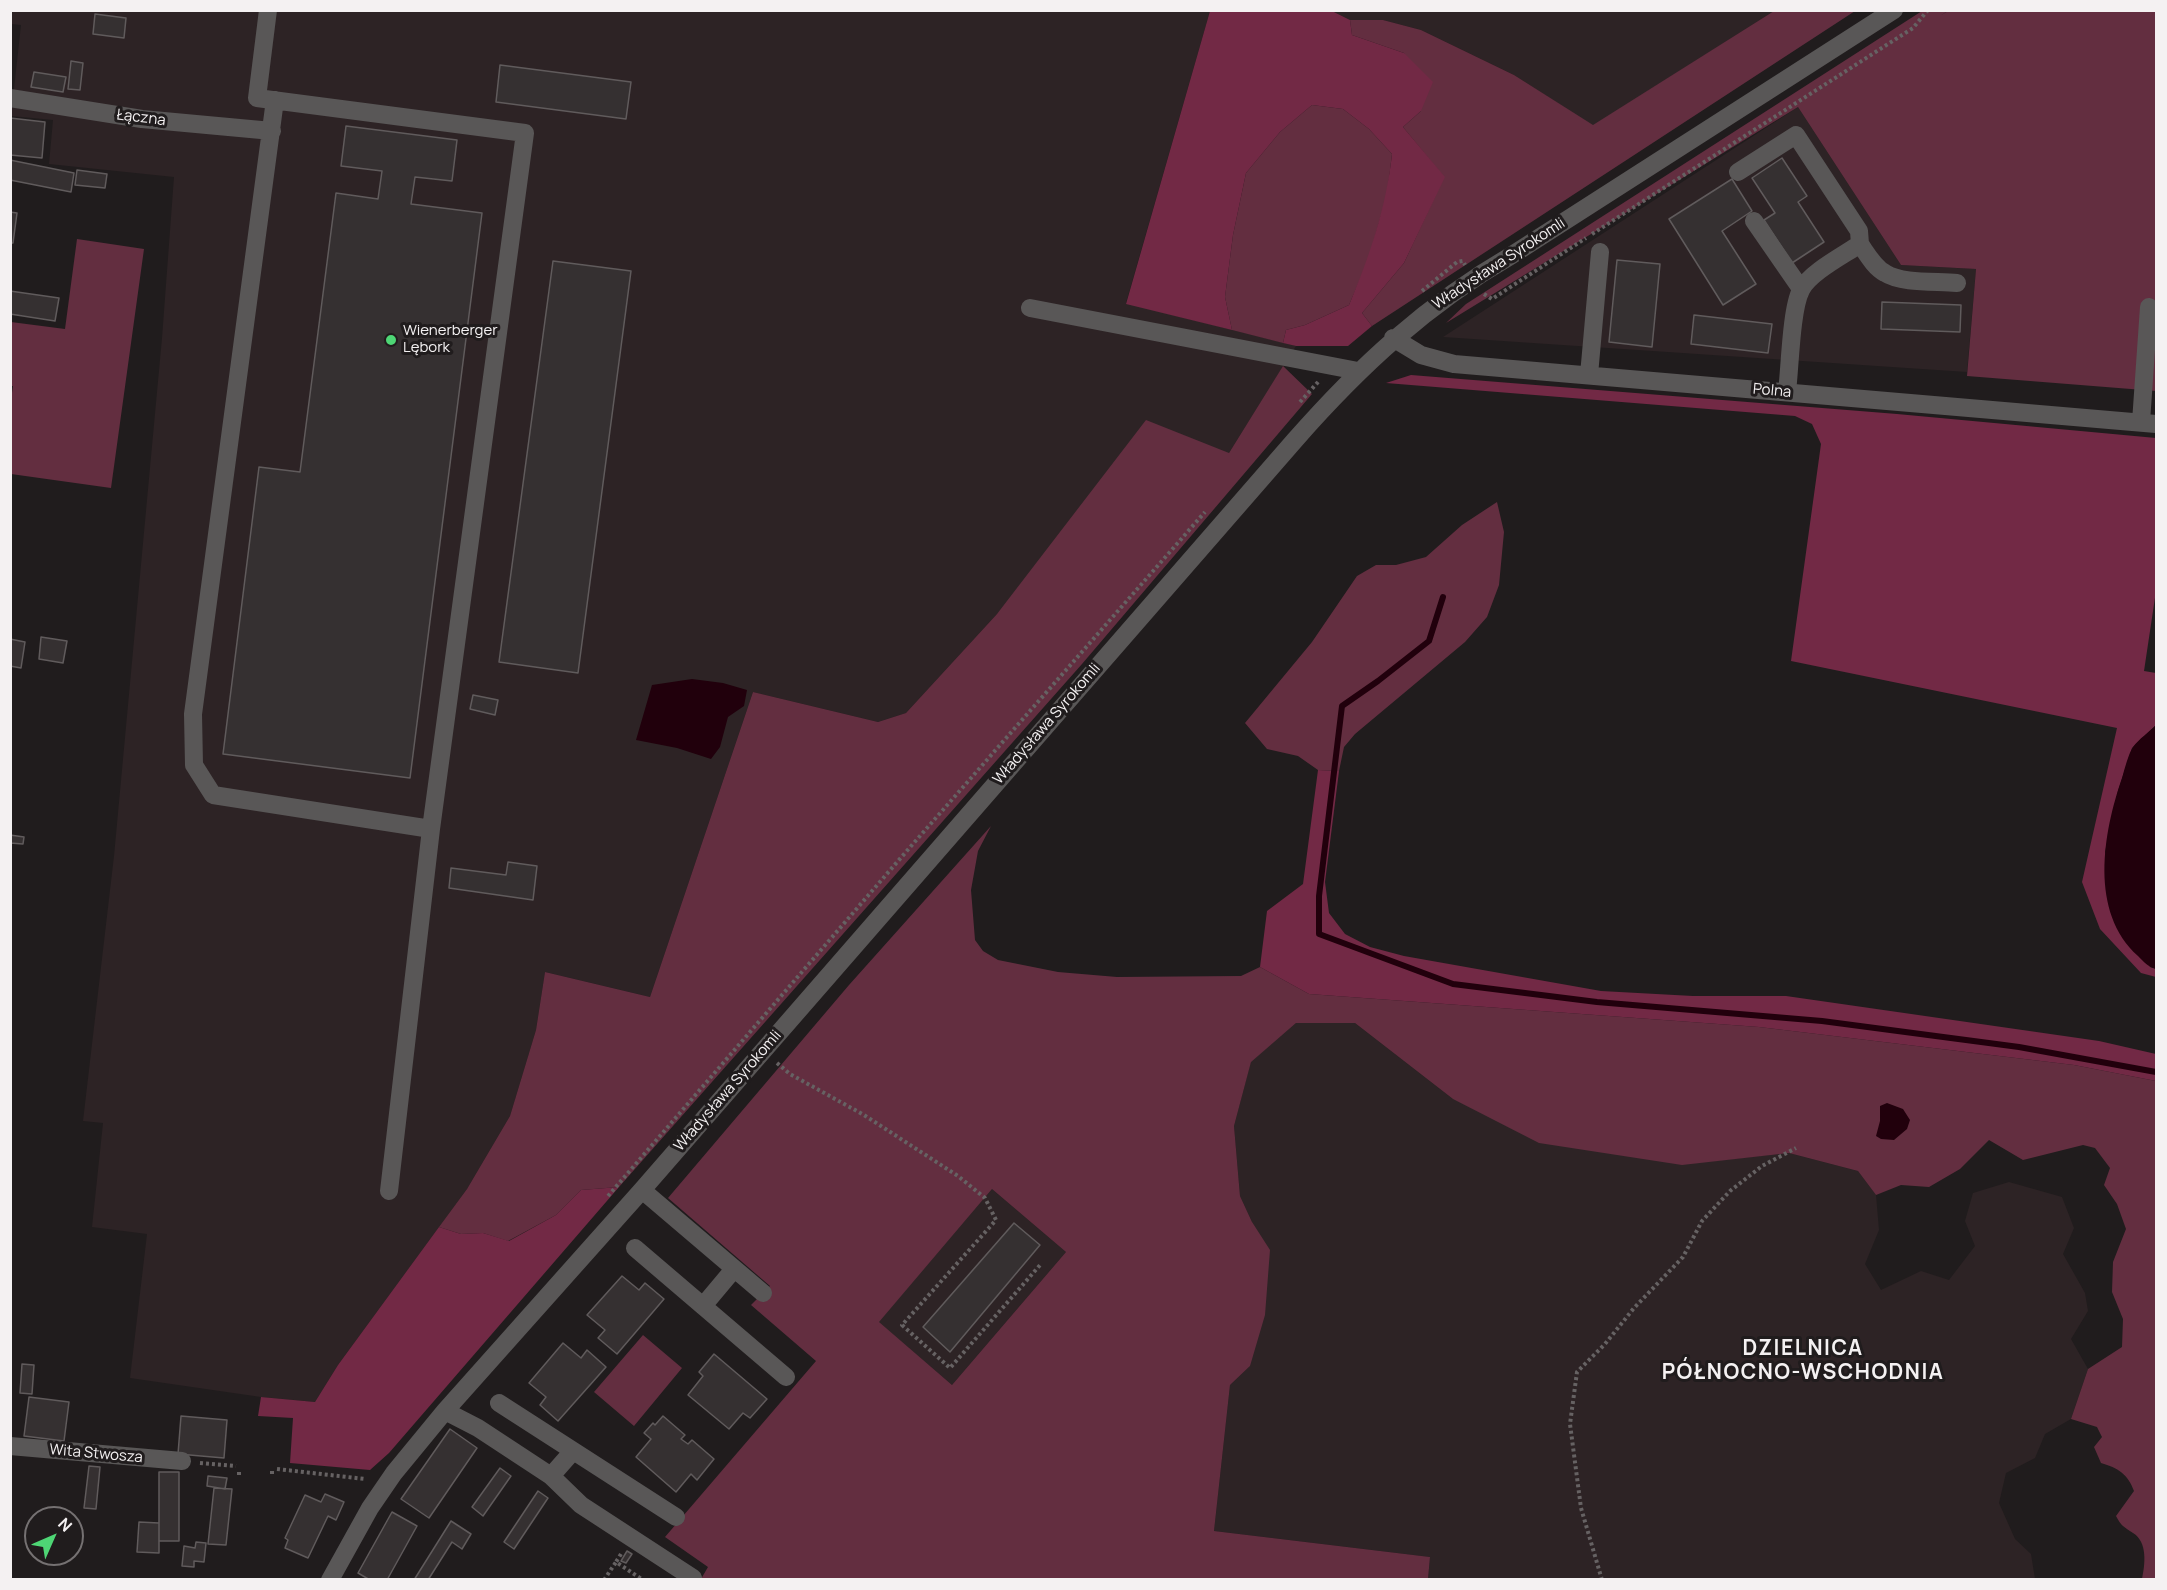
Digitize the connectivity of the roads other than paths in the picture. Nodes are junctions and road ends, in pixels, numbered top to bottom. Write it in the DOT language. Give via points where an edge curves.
graph roads {
  1 [pos="268,10"];
  2 [pos="1894,10"];
  3 [pos="10,98"];
  4 [pos="275,100"];
  5 [pos="272,131"];
  6 [pos="1738,172"];
  7 [pos="1754,221"];
  8 [pos="1860,244"];
  9 [pos="1600,252"];
  10 [pos="1957,282"];
  11 [pos="1801,289"];
  12 [pos="2149,307"];
  13 [pos="1030,308"];
  14 [pos="1393,338"];
  15 [pos="1358,371"];
  16 [pos="1589,375"];
  17 [pos="1787,392"];
  18 [pos="2149,423"];
  19 [pos="431,829"];
  20 [pos="642,1190"];
  21 [pos="389,1191"];
  22 [pos="635,1248"];
  23 [pos="734,1269"];
  24 [pos="763,1293"];
  25 [pos="703,1306"];
  26 [pos="786,1377"];
  27 [pos="499,1403"];
  28 [pos="445,1411"];
  29 [pos="10,1446"];
  30 [pos="573,1450"];
  31 [pos="189,1462"];
  32 [pos="551,1476"];
  33 [pos="676,1517"];
  34 [pos="337,1577"];
  35 [pos="693,1578"];
  1 -- 4 [label="street" via="257,98"];
  2 -- 14 [label="street, Władysława Syrokomli" via="1473,278"];
  3 -- 5 [label="street, Łączna" via="142,119"];
  4 -- 5 [label="street"];
  4 -- 19 [label="street" via="525,133"];
  5 -- 19 [label="street" via="194,714 194,765 213,795"];
  6 -- 8 [label="street" via="1796,135 1859,231"];
  7 -- 11 [label="street"];
  8 -- 10 [label="street" via="1885,274 1900,279"];
  8 -- 11 [label="street" via="1815,274"];
  9 -- 16 [label="street"];
  11 -- 17 [label="street"];
  12 -- 18 [label="street"];
  13 -- 15 [label="street"];
  14 -- 15 [label="street, Władysława Syrokomli"];
  14 -- 16 [label="street, Polna" via="1421,355 1454,364"];
  15 -- 20 [label="street, Władysława Syrokomli"];
  16 -- 17 [label="street, Polna"];
  17 -- 18 [label="street, Polna"];
  19 -- 21 [label="street"];
  20 -- 23 [label="street"];
  20 -- 28 [label="street, Władysława Syrokomli"];
  22 -- 25 [label="street"];
  23 -- 24 [label="street"];
  23 -- 25 [label="street"];
  25 -- 26 [label="street"];
  27 -- 30 [label="street"];
  28 -- 32 [label="street"];
  28 -- 34 [label="street, Władysława Syrokomli" via="370,1508"];
  29 -- 31 [label="street, Wita Stwosza"];
  30 -- 32 [label="street"];
  30 -- 33 [label="street"];
  32 -- 35 [label="street" via="581,1505"];
}
